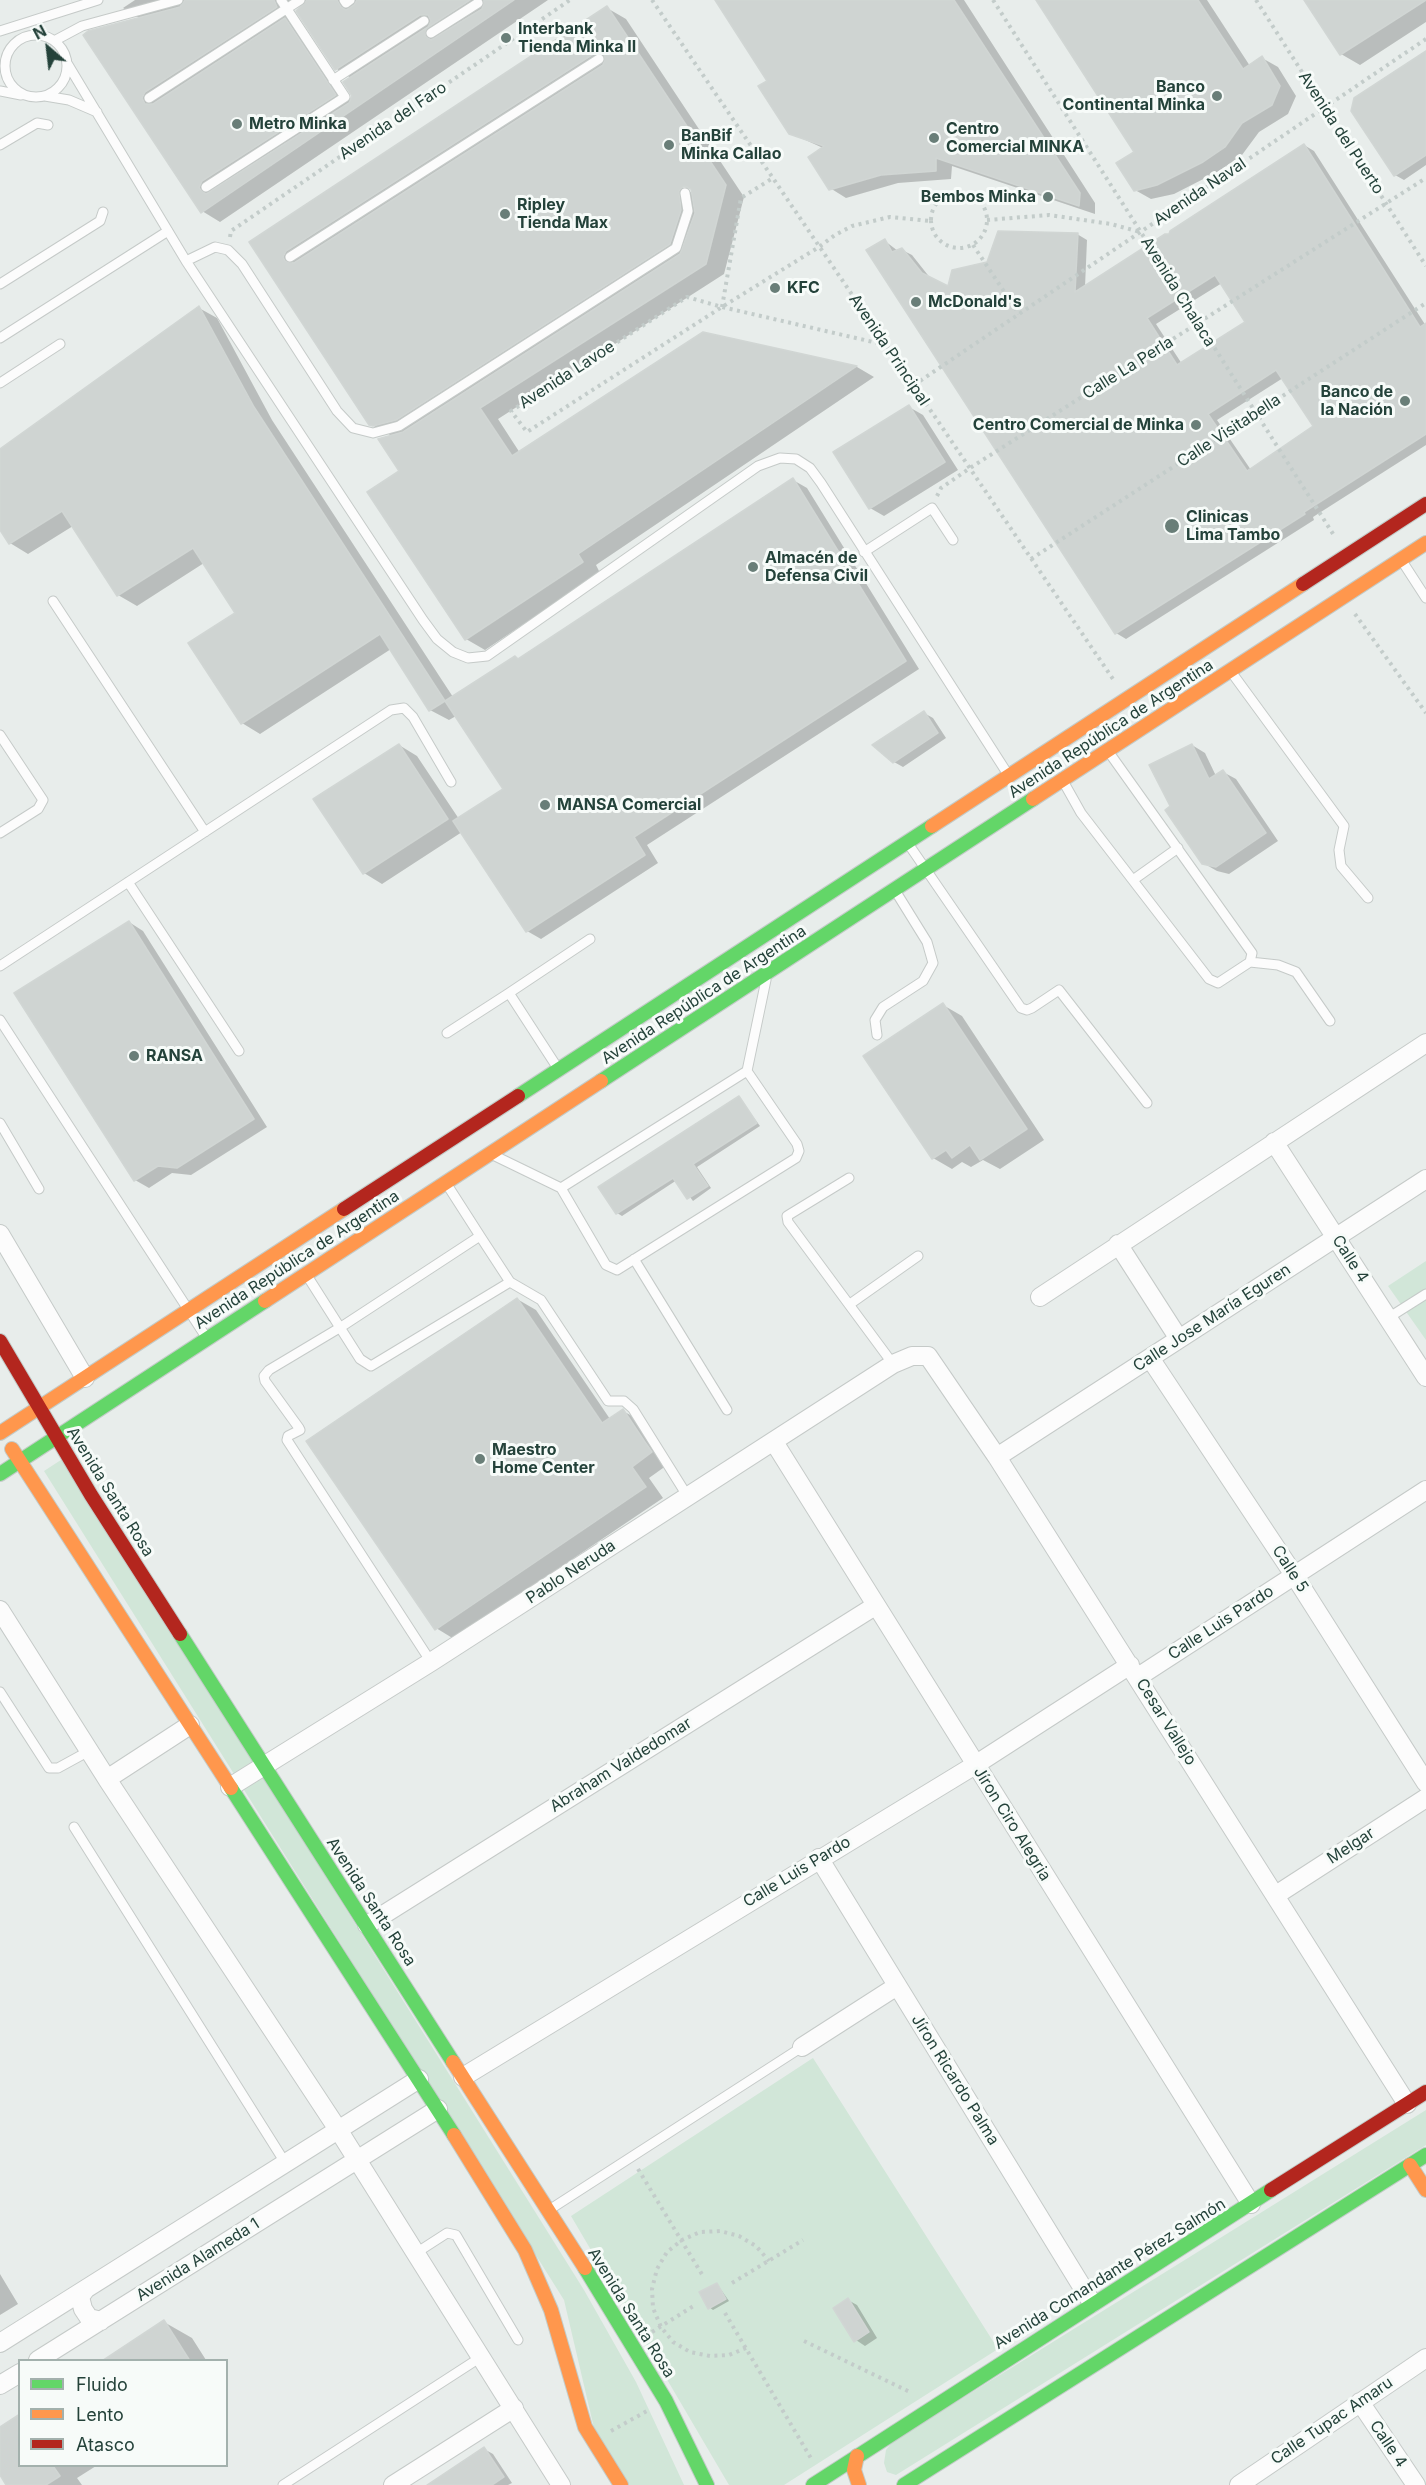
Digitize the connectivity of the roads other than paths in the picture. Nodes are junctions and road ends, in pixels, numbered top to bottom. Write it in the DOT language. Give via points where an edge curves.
graph roads {
  1 [pos="98,0"];
  2 [pos="178,0"];
  3 [pos="300,0"];
  4 [pos="344,0"];
  5 [pos="350,0"];
  6 [pos="478,3"];
  7 [pos="284,4"];
  8 [pos="424,21"];
  9 [pos="0,31"];
  10 [pos="431,33"];
  11 [pos="54,40"];
  12 [pos="599,59"];
  13 [pos="3,62"];
  14 [pos="67,63"];
  15 [pos="333,80"];
  16 [pos="0,92"];
  17 [pos="26,95"];
  18 [pos="43,96"];
  19 [pos="148,98"];
  20 [pos="97,112"];
  21 [pos="48,125"];
  22 [pos="0,145"];
  23 [pos="206,187"];
  24 [pos="685,193"];
  25 [pos="103,212"];
  26 [pos="168,231"];
  27 [pos="290,257"];
  28 [pos="186,261"];
  29 [pos="0,284"];
  30 [pos="0,338"];
  31 [pos="60,344"];
  32 [pos="0,382"];
  33 [pos="1426,504"];
  34 [pos="953,540"];
  35 [pos="1426,543"];
  36 [pos="864,552"];
  37 [pos="1401,559"];
  38 [pos="1426,598"];
  39 [pos="53,601"];
  40 [pos="1230,671"];
  41 [pos="0,735"];
  42 [pos="1108,751"];
  43 [pos="1009,776"];
  44 [pos="1062,780"];
  45 [pos="451,782"];
  46 [pos="206,832"];
  47 [pos="0,833"];
  48 [pos="907,842"];
  49 [pos="1178,849"];
  50 [pos="926,870"];
  51 [pos="1134,880"];
  52 [pos="128,882"];
  53 [pos="895,890"];
  54 [pos="1368,898"];
  55 [pos="590,939"];
  56 [pos="1250,962"];
  57 [pos="0,966"];
  58 [pos="768,973"];
  59 [pos="509,993"];
  60 [pos="0,1020"];
  61 [pos="1330,1021"];
  62 [pos="4,1033"];
  63 [pos="447,1033"];
  64 [pos="877,1035"];
  65 [pos="1423,1051"];
  66 [pos="239,1052"];
  67 [pos="559,1069"];
  68 [pos="747,1071"];
  69 [pos="1148,1103"];
  70 [pos="0,1123"];
  71 [pos="1274,1142"];
  72 [pos="491,1154"];
  73 [pos="849,1178"];
  74 [pos="1426,1179"];
  75 [pos="446,1183"];
  76 [pos="561,1188"];
  77 [pos="39,1189"];
  78 [pos="0,1234"];
  79 [pos="480,1236"];
  80 [pos="1336,1238"];
  81 [pos="1119,1244"];
  82 [pos="918,1256"];
  83 [pos="634,1259"];
  84 [pos="306,1274"];
  85 [pos="510,1282"];
  86 [pos="1426,1294"];
  87 [pos="1040,1297"];
  88 [pos="850,1304"];
  89 [pos="189,1310"];
  90 [pos="1388,1318"];
  91 [pos="341,1327"];
  92 [pos="208,1339"];
  93 [pos="1179,1340"];
  94 [pos="0,1341"];
  95 [pos="912,1356"];
  96 [pos="1150,1358"];
  97 [pos="893,1364"];
  98 [pos="1426,1377"];
  99 [pos="85,1378"];
  100 [pos="39,1408"];
  101 [pos="727,1410"];
  102 [pos="0,1432"];
  103 [pos="56,1437"];
  104 [pos="774,1442"];
  105 [pos="997,1458"];
  106 [pos="20,1461"];
  107 [pos="0,1474"];
  108 [pos="1426,1490"];
  109 [pos="688,1497"];
  110 [pos="1294,1575"];
  111 [pos="876,1606"];
  112 [pos="0,1610"];
  113 [pos="431,1662"];
  114 [pos="1134,1671"];
  115 [pos="0,1692"];
  116 [pos="190,1725"];
  117 [pos="89,1751"];
  118 [pos="975,1765"];
  119 [pos="265,1766"];
  120 [pos="107,1779"];
  121 [pos="1426,1783"];
  122 [pos="230,1787"];
  123 [pos="1426,1798"];
  124 [pos="74,1827"];
  125 [pos="819,1858"];
  126 [pos="1276,1894"];
  127 [pos="367,1925"];
  128 [pos="897,1986"];
  129 [pos="802,2047"];
  130 [pos="463,2078"];
  131 [pos="419,2079"];
  132 [pos="1426,2092"];
  133 [pos="1407,2104"];
  134 [pos="438,2109"];
  135 [pos="339,2131"];
  136 [pos="1426,2155"];
  137 [pos="357,2160"];
  138 [pos="286,2163"];
  139 [pos="1410,2165"];
  140 [pos="1426,2190"];
  141 [pos="1251,2204"];
  142 [pos="548,2210"];
  143 [pos="416,2253"];
  144 [pos="85,2290"];
  145 [pos="1092,2302"];
  146 [pos="101,2320"];
  147 [pos="518,2340"];
  148 [pos="0,2343"];
  149 [pos="481,2357"];
  150 [pos="1426,2358"];
  151 [pos="41,2359"];
  152 [pos="18,2374"];
  153 [pos="0,2385"];
  154 [pos="1360,2402"];
  155 [pos="514,2408"];
  156 [pos="857,2456"];
  157 [pos="818,2482"];
  158 [pos="283,2485"];
  159 [pos="393,2485"];
  160 [pos="561,2485"];
  161 [pos="621,2485"];
  162 [pos="707,2485"];
  163 [pos="859,2485"];
  164 [pos="904,2485"];
  165 [pos="1239,2485"];
  166 [pos="1416,2485"];
  1 -- 9 [label="lane"];
  2 -- 11 [label="lane" via="82,26"];
  3 -- 7 [label="lane"];
  4 -- 5 [label="lane"];
  6 -- 10 [label="lane"];
  7 -- 15 [label="lane"];
  7 -- 19 [label="lane"];
  8 -- 15 [label="lane"];
  11 -- 13 [label="lane" via="29,35 14,43"];
  11 -- 14 [label="lane"];
  12 -- 27 [label="lane"];
  13 -- 17 [label="lane" via="6,76 17,91"];
  14 -- 18 [label="lane" via="58,87"];
  14 -- 20 [label="lane"];
  15 -- 23 [label="lane" via="345,97"];
  16 -- 17 [label="lane"];
  17 -- 18 [label="lane"];
  18 -- 20 [label="lane" via="69,100"];
  20 -- 26 [label="lane"];
  21 -- 22 [label="lane" via="37,123"];
  24 -- 28 [label="lane" via="688,211 676,248 399,426 373,433 353,428 337,411 242,264 228,250 215,247"];
  25 -- 29 [label="lane" via="100,221"];
  26 -- 28 [label="lane"];
  26 -- 30 [label="lane"];
  28 -- 36 [label="lane" via="423,620 453,652 468,658 486,656 758,466 780,458 796,459 810,468"];
  31 -- 32 [label="lane"];
  33 -- 43 [label="main road, Avenida República de Argentina"];
  34 -- 36 [label="lane" via="932,508"];
  35 -- 37 [label="main road, Avenida República de Argentina"];
  36 -- 43 [label="lane"];
  37 -- 38 [label="lane"];
  37 -- 40 [label="main road, Avenida República de Argentina"];
  39 -- 46 [label="lane"];
  40 -- 42 [label="main road, Avenida República de Argentina"];
  40 -- 54 [label="lane" via="1344,826 1339,850 1341,866"];
  41 -- 47 [label="lane" via="43,800 38,809"];
  42 -- 44 [label="main road, Avenida República de Argentina"];
  42 -- 49 [label="lane"];
  43 -- 48 [label="main road, Avenida República de Argentina"];
  44 -- 50 [label="main road, Avenida República de Argentina"];
  44 -- 51 [label="lane" via="1082,813"];
  45 -- 46 [label="lane" via="413,717 404,708 391,710"];
  46 -- 52 [label="lane"];
  48 -- 50 [label="lane"];
  48 -- 67 [label="main road, Avenida República de Argentina"];
  49 -- 51 [label="lane"];
  49 -- 56 [label="lane" via="1252,953"];
  50 -- 53 [label="main road, Avenida República de Argentina"];
  50 -- 69 [label="lane" via="1021,1008 1032,1008 1059,990"];
  51 -- 56 [label="lane" via="1213,982 1218,983"];
  52 -- 57 [label="lane"];
  52 -- 66 [label="lane"];
  53 -- 58 [label="main road, Avenida República de Argentina"];
  53 -- 64 [label="lane" via="927,942 933,963 923,981 883,1007 875,1020"];
  55 -- 59 [label="lane"];
  56 -- 61 [label="lane" via="1278,964 1296,972"];
  58 -- 68 [label="lane"];
  58 -- 72 [label="main road, Avenida República de Argentina"];
  59 -- 63 [label="lane"];
  59 -- 67 [label="lane"];
  60 -- 62 [label="lane"];
  62 -- 89 [label="lane"];
  65 -- 71 [label="street"];
  67 -- 89 [label="main road, Avenida República de Argentina"];
  68 -- 76 [label="lane"];
  68 -- 83 [label="lane" via="797,1144 796,1158"];
  70 -- 77 [label="lane"];
  71 -- 80 [label="street, Calle 4"];
  71 -- 81 [label="street"];
  72 -- 75 [label="main road, Avenida República de Argentina"];
  72 -- 76 [label="lane"];
  73 -- 88 [label="lane" via="787,1216 790,1227"];
  74 -- 80 [label="street, Calle Jose María Eguren"];
  75 -- 79 [label="lane"];
  75 -- 84 [label="main road, Avenida República de Argentina"];
  76 -- 83 [label="lane" via="606,1265 617,1270"];
  78 -- 99 [label="street"];
  79 -- 85 [label="lane"];
  79 -- 91 [label="lane"];
  80 -- 90 [label="street, Calle 4"];
  80 -- 93 [label="street, Calle Jose María Eguren"];
  81 -- 87 [label="street"];
  81 -- 93 [label="street"];
  82 -- 88 [label="lane"];
  83 -- 101 [label="lane"];
  84 -- 91 [label="lane"];
  84 -- 92 [label="main road, Avenida República de Argentina"];
  85 -- 91 [label="lane" via="371,1366 360,1359"];
  85 -- 109 [label="lane" via="541,1300 608,1401 624,1401 633,1409"];
  86 -- 90 [label="lane"];
  88 -- 97 [label="lane"];
  89 -- 92 [label="lane"];
  89 -- 99 [label="main road, Avenida República de Argentina"];
  90 -- 98 [label="street, Calle 4"];
  91 -- 113 [label="lane" via="269,1370 265,1381 300,1430 287,1440"];
  92 -- 103 [label="main road, Avenida República de Argentina"];
  93 -- 96 [label="street, Calle Jose María Eguren"];
  94 -- 100 [label="main road, Avenida Santa Rosa"];
  95 -- 97 [label="street, Pablo Neruda"];
  95 -- 105 [label="street, Cesar Vallejo" via="928,1356"];
  96 -- 105 [label="street, Calle Jose María Eguren"];
  96 -- 110 [label="street, Calle 5"];
  97 -- 104 [label="street, Pablo Neruda"];
  99 -- 100 [label="main road, Avenida República de Argentina"];
  100 -- 102 [label="main road, Avenida República de Argentina"];
  100 -- 103 [label="main road, Avenida Santa Rosa"];
  102 -- 106 [label="main road"];
  103 -- 106 [label="main road, Avenida República de Argentina"];
  103 -- 119 [label="main road, Avenida Santa Rosa"];
  104 -- 109 [label="street, Pablo Neruda"];
  104 -- 111 [label="street, Jíron Ciro Alegria"];
  105 -- 114 [label="street, Cesar Vallejo"];
  106 -- 107 [label="main road, Avenida República de Argentina"];
  106 -- 116 [label="main road"];
  108 -- 110 [label="street, Calle Luis Pardo"];
  109 -- 113 [label="street, Pablo Neruda"];
  110 -- 114 [label="street, Calle Luis Pardo"];
  110 -- 121 [label="street, Calle 5"];
  111 -- 118 [label="street, Jíron Ciro Alegria"];
  111 -- 127 [label="street, Abraham Valdedomar"];
  112 -- 117 [label="street"];
  113 -- 119 [label="street, Pablo Neruda"];
  114 -- 118 [label="street, Calle Luis Pardo"];
  114 -- 126 [label="street, Cesar Vallejo"];
  115 -- 117 [label="lane" via="48,1768 58,1768"];
  116 -- 120 [label="street"];
  116 -- 122 [label="main road"];
  117 -- 120 [label="street"];
  118 -- 125 [label="street, Calle Luis Pardo"];
  118 -- 141 [label="street, Jíron Ciro Alegria"];
  119 -- 122 [label="street, Pablo Neruda"];
  119 -- 127 [label="main road, Avenida Santa Rosa"];
  120 -- 135 [label="street"];
  122 -- 131 [label="main road"];
  123 -- 126 [label="street, Melgar"];
  124 -- 138 [label="lane"];
  125 -- 128 [label="street, Jíron Ricardo Palma"];
  125 -- 130 [label="street, Calle Luis Pardo"];
  126 -- 133 [label="street, Cesar Vallejo"];
  127 -- 130 [label="main road, Avenida Santa Rosa"];
  128 -- 129 [label="street"];
  128 -- 145 [label="street, Jíron Ricardo Palma"];
  129 -- 142 [label="lane"];
  130 -- 142 [label="main road, Avenida Santa Rosa"];
  131 -- 134 [label="main road"];
  131 -- 135 [label="street"];
  132 -- 133 [label="main road, Avenida Comandante Pérez Salmón"];
  133 -- 141 [label="main road, Avenida Comandante Pérez Salmón"];
  134 -- 137 [label="street, Avenida Alameda 1"];
  134 -- 161 [label="main road" via="540,2280 592,2441"];
  135 -- 137 [label="street"];
  135 -- 138 [label="street"];
  136 -- 139 [label="main road"];
  137 -- 143 [label="street"];
  137 -- 146 [label="street, Avenida Alameda 1"];
  138 -- 144 [label="street"];
  139 -- 140 [label="main road"];
  139 -- 164 [label="main road"];
  141 -- 145 [label="main road, Avenida Comandante Pérez Salmón"];
  142 -- 162 [label="main road, Avenida Santa Rosa" via="633,2343"];
  143 -- 147 [label="lane" via="447,2233 456,2235"];
  143 -- 149 [label="street"];
  144 -- 146 [label="street" via="80,2297 83,2309 89,2318"];
  144 -- 148 [label="street"];
  145 -- 156 [label="main road, Avenida Comandante Pérez Salmón"];
  146 -- 151 [label="street, Avenida Alameda 1"];
  149 -- 155 [label="street"];
  149 -- 158 [label="lane"];
  150 -- 154 [label="street, Calle Tupac Amaru"];
  152 -- 153 [label="street"];
  154 -- 165 [label="street, Calle Tupac Amaru"];
  154 -- 166 [label="street, Calle 4"];
  155 -- 159 [label="street"];
  155 -- 160 [label="street"];
  156 -- 157 [label="main road, Avenida Comandante Pérez Salmón"];
  156 -- 163 [label="main road" via="854,2470"];
}
